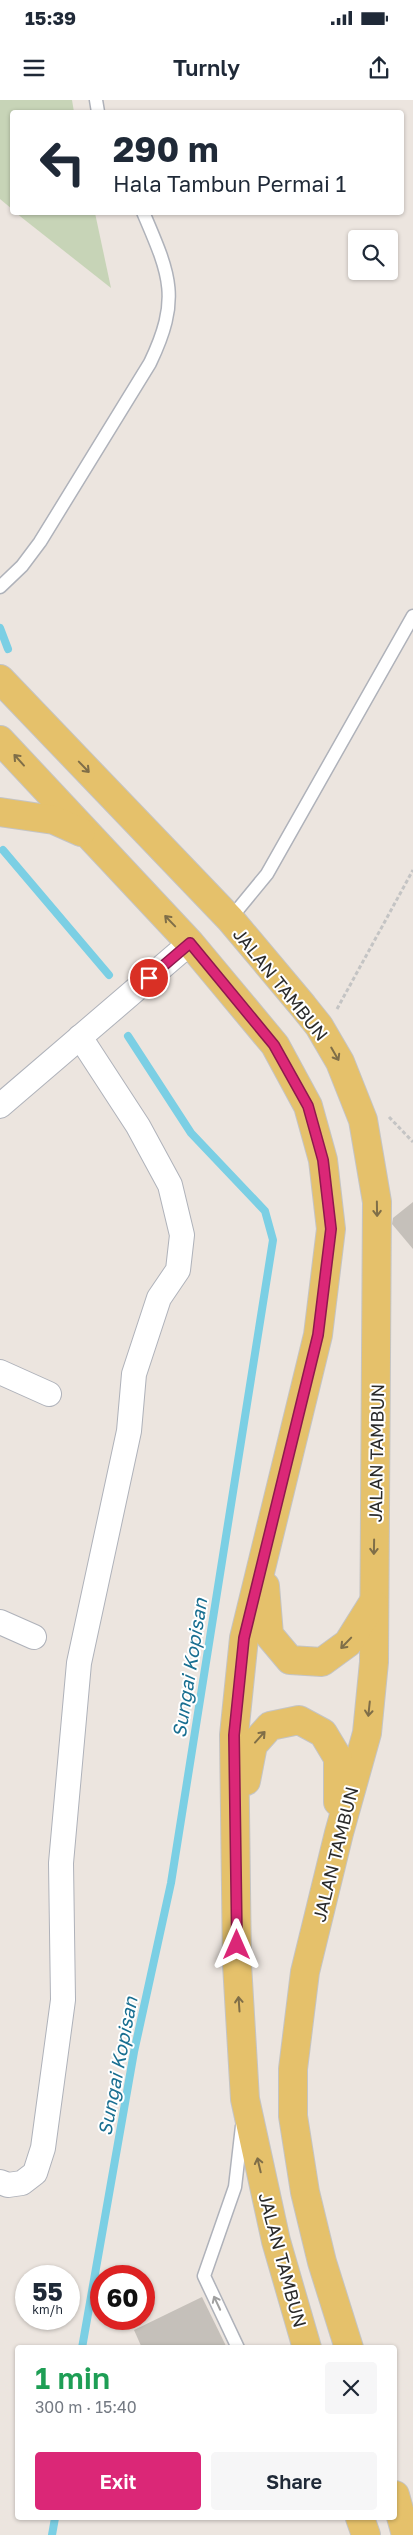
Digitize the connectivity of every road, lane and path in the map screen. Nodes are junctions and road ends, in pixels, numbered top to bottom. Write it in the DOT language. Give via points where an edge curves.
graph roads {
  1 [pos="145,215"];
  2 [pos="0,587"];
  3 [pos="413,616"];
  4 [pos="0,679"];
  5 [pos="0,740"];
  6 [pos="0,812"];
  7 [pos="87,835"];
  8 [pos="413,870"];
  9 [pos="230,919"];
  10 [pos="190,943"];
  11 [pos="319,1026"];
  12 [pos="80,1037"];
  13 [pos="0,1106"];
  14 [pos="0,1372"];
  15 [pos="49,1394"];
  16 [pos="263,1561"];
  17 [pos="373,1603"];
  18 [pos="0,1622"];
  19 [pos="34,1637"];
  20 [pos="339,1833"];
  21 [pos="237,1834"];
  22 [pos="246,2099"];
  23 [pos="0,2182"];
  24 [pos="237,2345"];
  25 [pos="305,2345"];
  26 [pos="348,2345"];
  27 [pos="397,2497"];
  28 [pos="397,2502"];
  29 [pos="413,2510"];
  30 [pos="361,2520"];
  31 [pos="366,2535"];
  32 [pos="406,2535"];
  1 -- 2 [label="lane" via="169,280 169,313 162,338 150,363 40,542"];
  3 -- 9 [label="lane" via="267,874"];
  4 -- 9 [label="main road, JALAN TAMBUN, one-way"];
  7 -- 5 [label="main road, JALAN TAMBUN, one-way"];
  6 -- 7 [label="main road" via="54,820"];
  10 -- 7 [label="main road, JALAN TAMBUN, one-way"];
  8 -- 11 [label="path" via="331,1020"];
  9 -- 11 [label="main road, JALAN TAMBUN"];
  10 -- 12 [label="street"];
  10 -- 16 [label="main road, JALAN TAMBUN" via="274,1045 308,1106 323,1160 331,1229 318,1335"];
  11 -- 17 [label="main road, JALAN TAMBUN, one-way" via="340,1062 363,1120 377,1202"];
  12 -- 13 [label="street"];
  12 -- 23 [label="street" via="138,1126 170,1185 182,1235 178,1270 159,1298 134,1374 129,1431 79,1663 61,1863 63,2000 43,2148 35,2172 22,2183 8,2185"];
  14 -- 15 [label="street"];
  17 -- 16 [label="main road, one-way" via="348,1643 322,1662 290,1660 269,1635"];
  16 -- 21 [label="main road, JALAN TAMBUN" via="244,1638 234,1735"];
  17 -- 20 [label="main road, JALAN TAMBUN, one-way" via="374,1662 367,1733"];
  18 -- 19 [label="street"];
  21 -- 20 [label="main road, one-way" via="253,1745 270,1726 299,1720 323,1733 338,1758"];
  20 -- 26 [label="main road, JALAN TAMBUN" via="305,1972 293,2068 293,2116 304,2192"];
  22 -- 21 [label="main road, JALAN TAMBUN, one-way" via="237,1964"];
  24 -- 22 [label="lane, one-way" via="204,2276 235,2187"];
  25 -- 22 [label="main road, JALAN TAMBUN, one-way" via="276,2240"];
  27 -- 29 [label="main road"];
  28 -- 32 [label="main road"];
  30 -- 31 [label="main road"];
}
